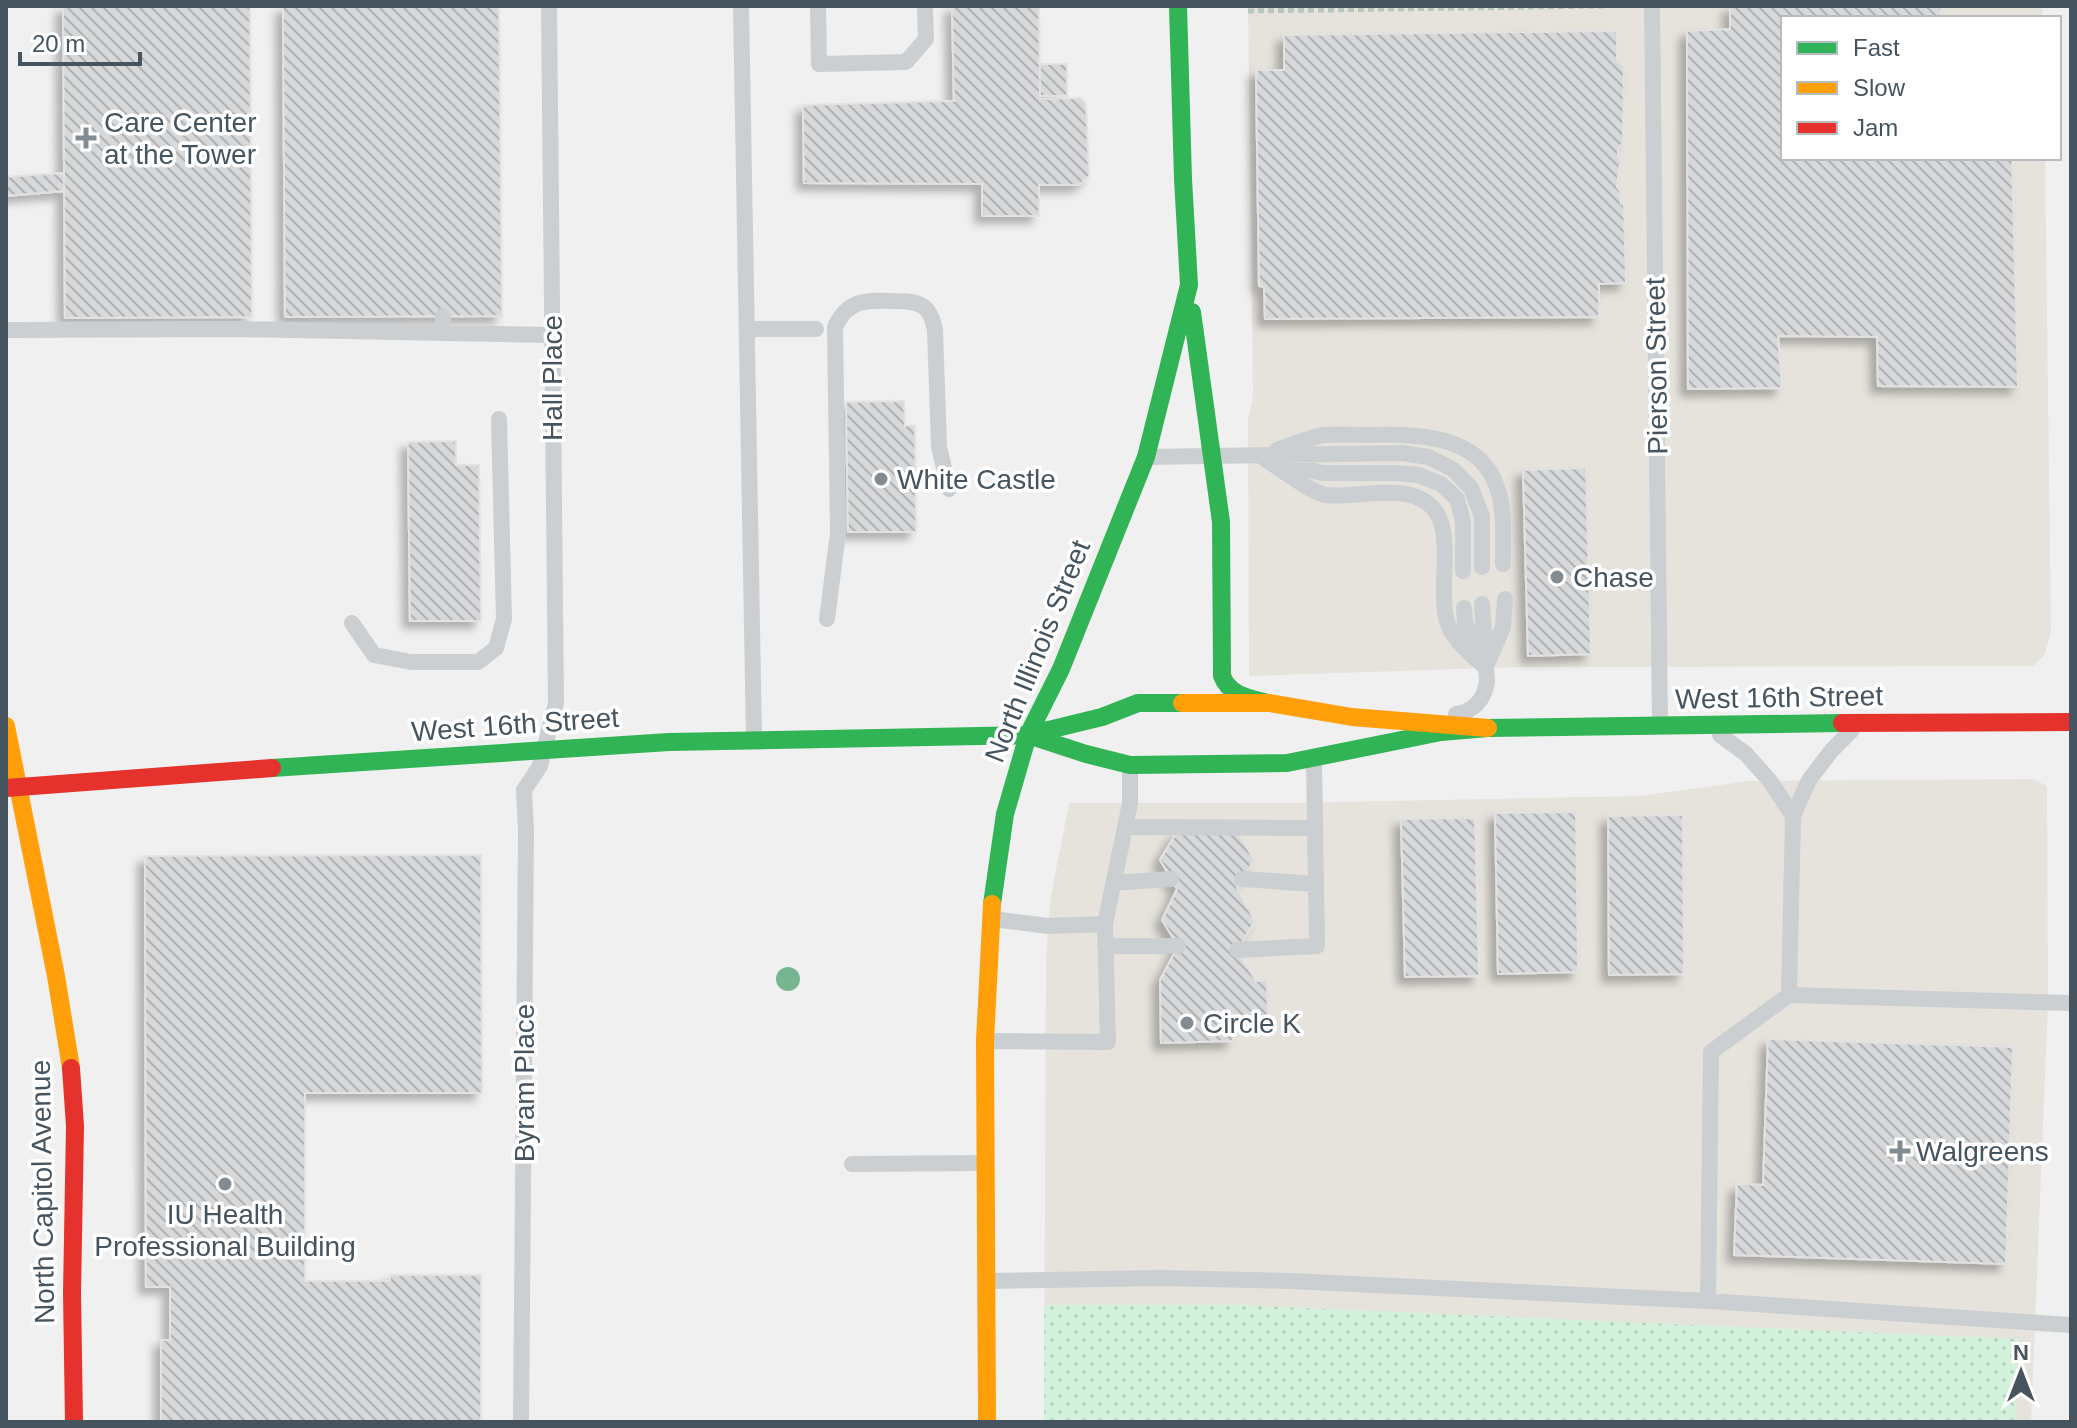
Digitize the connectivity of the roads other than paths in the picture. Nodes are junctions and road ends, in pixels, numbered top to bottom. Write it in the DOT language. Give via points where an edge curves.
graph roads {
  1 [pos="549,6"];
  2 [pos="741,6"];
  3 [pos="818,6"];
  4 [pos="925,6"];
  5 [pos="1178,6"];
  6 [pos="1652,6"];
  7 [pos="1189,285"];
  8 [pos="747,329"];
  9 [pos="816,329"];
  10 [pos="6,330"];
  11 [pos="552,335"];
  12 [pos="499,419"];
  13 [pos="1260,456"];
  14 [pos="1146,457"];
  15 [pos="1211,457"];
  16 [pos="949,489"];
  17 [pos="1503,564"];
  18 [pos="1482,567"];
  19 [pos="1463,571"];
  20 [pos="1505,599"];
  21 [pos="1482,604"];
  22 [pos="1464,608"];
  23 [pos="827,619"];
  24 [pos="352,623"];
  25 [pos="1486,668"];
  26 [pos="1270,703"];
  27 [pos="1390,719"];
  28 [pos="2071,722"];
  29 [pos="1859,723"];
  30 [pos="1707,725"];
  31 [pos="6,726"];
  32 [pos="1660,726"];
  33 [pos="1488,728"];
  34 [pos="1313,734"];
  35 [pos="1028,735"];
  36 [pos="754,739"];
  37 [pos="544,749"];
  38 [pos="1130,765"];
  39 [pos="12,788"];
  40 [pos="1793,816"];
  41 [pos="1125,827"];
  42 [pos="1315,828"];
  43 [pos="1171,879"];
  44 [pos="1242,879"];
  45 [pos="1113,883"];
  46 [pos="1316,884"];
  47 [pos="990,919"];
  48 [pos="1105,924"];
  49 [pos="1105,946"];
  50 [pos="1178,946"];
  51 [pos="1237,950"];
  52 [pos="1789,995"];
  53 [pos="2071,1003"];
  54 [pos="985,1041"];
  55 [pos="984,1163"];
  56 [pos="852,1164"];
  57 [pos="986,1281"];
  58 [pos="1708,1301"];
  59 [pos="2071,1325"];
  60 [pos="74,1422"];
  61 [pos="521,1422"];
  62 [pos="987,1422"];
  1 -- 11 [label="lane, Hall Place"];
  2 -- 8 [label="lane"];
  3 -- 4 [label="lane" via="819,64 906,62 926,39"];
  5 -- 7 [label="main road, North Illinois Street"];
  6 -- 32 [label="lane, Pierson Street"];
  7 -- 14 [label="main road, North Illinois Street"];
  7 -- 15 [label="main road"];
  8 -- 9 [label="lane"];
  8 -- 36 [label="lane"];
  10 -- 11 [label="lane" via="443,325"];
  11 -- 37 [label="lane, Hall Place" via="556,703"];
  12 -- 24 [label="lane" via="504,619 496,648 478,662 411,662 374,655"];
  13 -- 15 [label="lane"];
  13 -- 17 [label="lane" via="1321,435 1408,434 1455,444 1474,455 1498,490"];
  13 -- 18 [label="lane" via="1429,457 1454,470 1471,488 1482,516"];
  13 -- 19 [label="lane" via="1322,473 1418,475 1441,484 1457,499 1463,522"];
  13 -- 25 [label="lane" via="1322,495 1399,493 1432,506 1443,524 1449,627"];
  14 -- 15 [label="lane"];
  14 -- 35 [label="main road, North Illinois Street" via="1061,669"];
  15 -- 26 [label="main road" via="1221,522 1222,676 1234,694"];
  16 -- 23 [label="lane" via="939,447 932,317 912,302 868,300 853,305 835,327 838,533"];
  20 -- 25 [label="lane" via="1503,627"];
  21 -- 25 [label="lane"];
  22 -- 25 [label="lane" via="1465,623"];
  25 -- 27 [label="lane" via="1485,691 1471,709"];
  26 -- 34 [label="main road, West 16th Street"];
  26 -- 35 [label="main road, West 16th Street" via="1138,703"];
  27 -- 33 [label="main road, West 16th Street"];
  27 -- 34 [label="main road, West 16th Street" via="1352,717"];
  28 -- 29 [label="main road, West 16th Street"];
  29 -- 30 [label="main road, West 16th Street"];
  29 -- 40 [label="lane" via="1809,780"];
  30 -- 32 [label="main road, West 16th Street"];
  30 -- 40 [label="lane" via="1746,754"];
  31 -- 39 [label="main road, North Capitol Avenue"];
  32 -- 33 [label="main road, West 16th Street"];
  33 -- 34 [label="main road, West 16th Street"];
  34 -- 38 [label="main road, West 16th Street" via="1287,763"];
  34 -- 42 [label="lane"];
  35 -- 36 [label="main road, West 16th Street"];
  35 -- 38 [label="main road, West 16th Street"];
  35 -- 47 [label="main road, North Illinois Street" via="1005,814"];
  36 -- 37 [label="main road, West 16th Street"];
  37 -- 39 [label="main road, West 16th Street"];
  37 -- 61 [label="lane, Byram Place" via="524,790"];
  38 -- 41 [label="lane"];
  39 -- 60 [label="main road, North Capitol Avenue" via="56,976 72,1076"];
  40 -- 52 [label="lane"];
  41 -- 42 [label="lane"];
  41 -- 45 [label="lane"];
  42 -- 46 [label="lane"];
  43 -- 45 [label="lane"];
  44 -- 46 [label="lane"];
  45 -- 48 [label="lane"];
  46 -- 51 [label="lane" via="1317,946"];
  47 -- 48 [label="lane" via="1048,926"];
  47 -- 54 [label="main road, North Illinois Street"];
  48 -- 49 [label="lane"];
  49 -- 50 [label="lane"];
  49 -- 54 [label="lane" via="1108,1042"];
  52 -- 53 [label="lane"];
  52 -- 58 [label="lane" via="1711,1052"];
  54 -- 55 [label="main road, North Illinois Street"];
  55 -- 56 [label="lane"];
  55 -- 57 [label="main road, North Illinois Street"];
  57 -- 58 [label="lane" via="1291,1281"];
  57 -- 62 [label="main road, North Illinois Street"];
  58 -- 59 [label="lane"];
}
